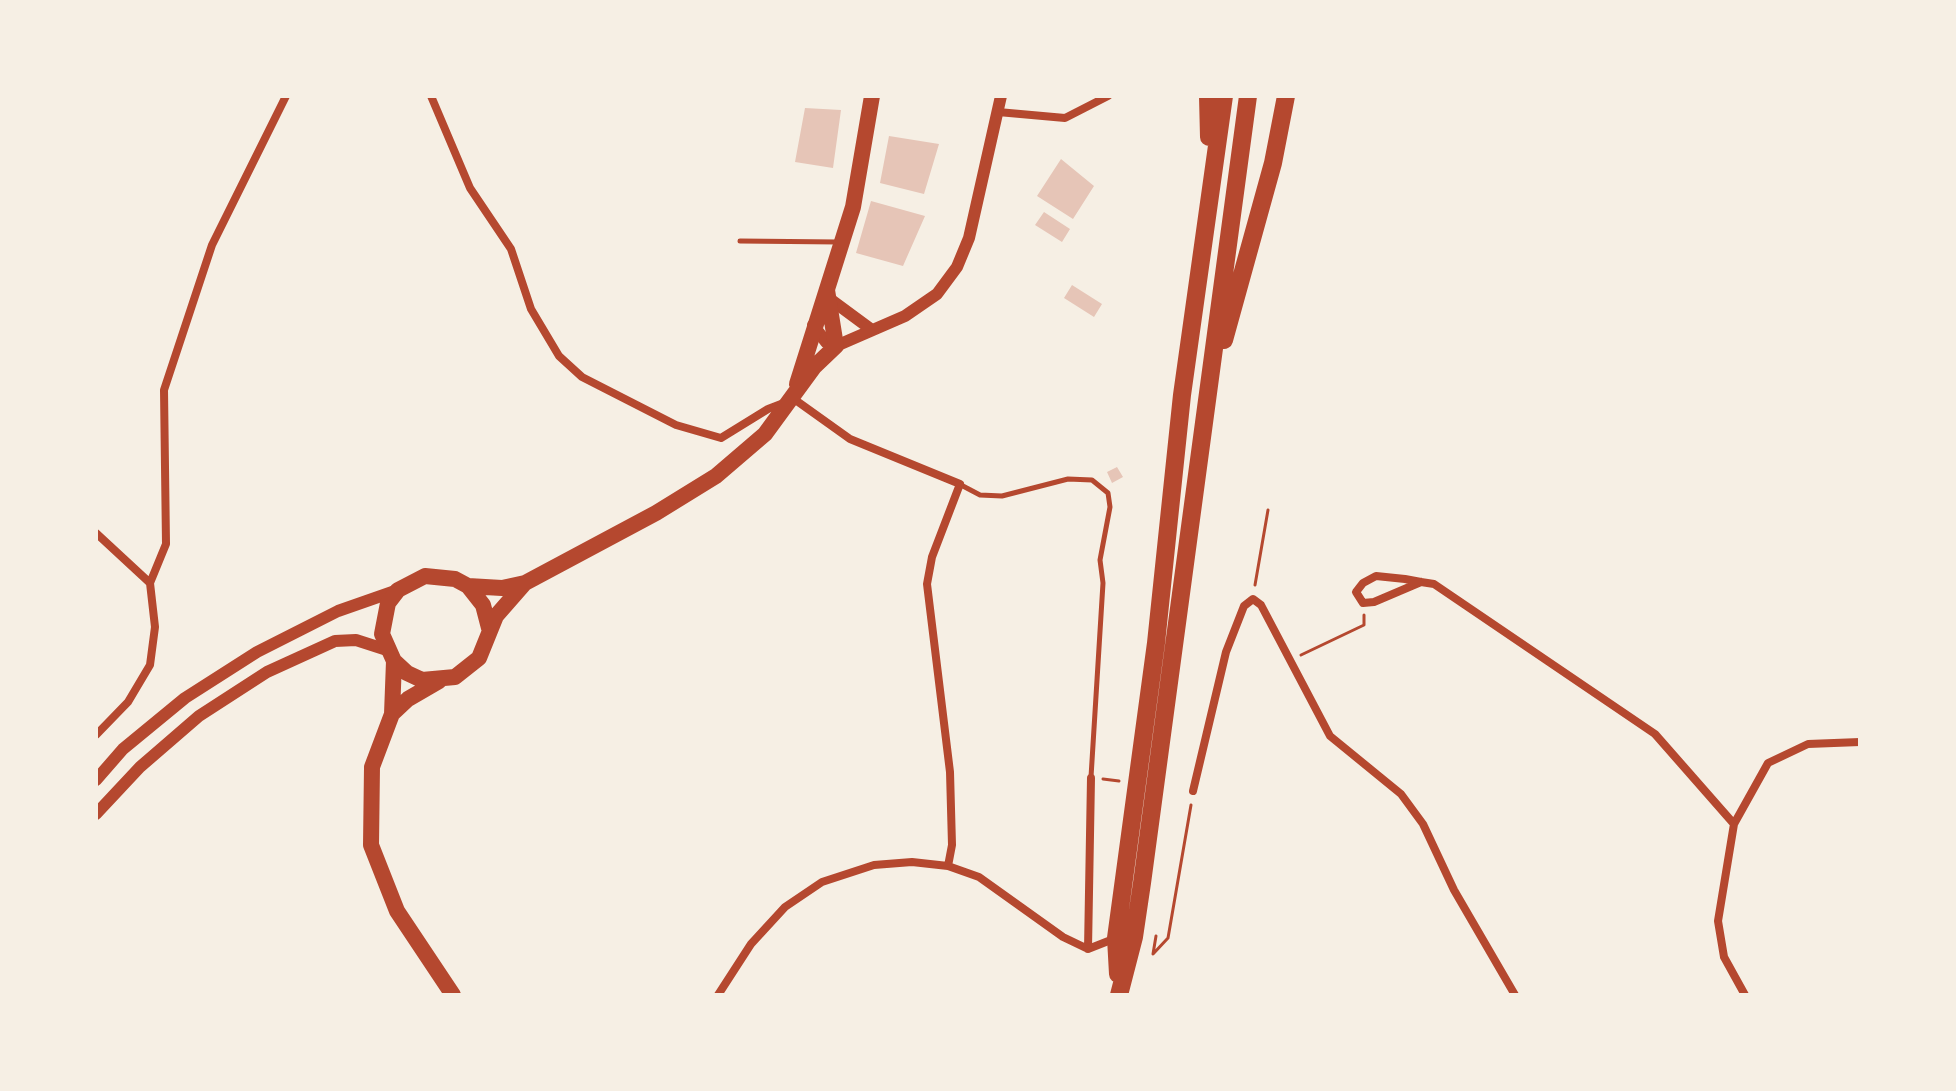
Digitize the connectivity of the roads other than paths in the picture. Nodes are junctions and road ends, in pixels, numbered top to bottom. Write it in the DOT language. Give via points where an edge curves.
graph roads {
  1 [pos="286,96"];
  2 [pos="431,96"];
  3 [pos="872,96"];
  4 [pos="1001,96"];
  5 [pos="1108,96"];
  6 [pos="1208,96"];
  7 [pos="1224,96"];
  8 [pos="1248,96"];
  9 [pos="1286,96"];
  10 [pos="998,112"];
  11 [pos="1209,215"];
  12 [pos="740,241"];
  13 [pos="843,242"];
  14 [pos="828,294"];
  15 [pos="813,325"];
  16 [pos="872,330"];
  17 [pos="836,346"];
  18 [pos="1213,369"];
  19 [pos="794,399"];
  20 [pos="960,484"];
  21 [pos="96,533"];
  22 [pos="1421,582"];
  23 [pos="150,583"];
  24 [pos="525,583"];
  25 [pos="468,586"];
  26 [pos="398,590"];
  27 [pos="489,628"];
  28 [pos="390,656"];
  29 [pos="440,681"];
  30 [pos="392,714"];
  31 [pos="96,735"];
  32 [pos="1860,742"];
  33 [pos="1091,778"];
  34 [pos="96,780"];
  35 [pos="1193,791"];
  36 [pos="96,814"];
  37 [pos="1734,824"];
  38 [pos="948,866"];
  39 [pos="1116,938"];
  40 [pos="1088,949"];
  41 [pos="453,995"];
  42 [pos="718,995"];
  43 [pos="1119,995"];
  44 [pos="1515,995"];
  45 [pos="1745,995"];
  1 -- 23 [label="street" via="212,245 164,390 166,544"];
  2 -- 19 [label="street" via="470,188 511,249 531,309 559,356 582,377 676,425 721,438"];
  3 -- 13 [label="main road"];
  4 -- 10 [label="street"];
  5 -- 10 [label="street" via="1065,118"];
  6 -- 11 [label="highway"];
  7 -- 11 [label="highway"];
  8 -- 18 [label="highway"];
  9 -- 18 [label="highway" via="1238,300"];
  10 -- 16 [label="street" via="969,238 957,267 937,294"];
  11 -- 39 [label="highway"];
  12 -- 13 [label="lane"];
  13 -- 14 [label="main road"];
  14 -- 15 [label="main road"];
  14 -- 16 [label="street"];
  14 -- 17 [label="main road"];
  15 -- 17 [label="street"];
  15 -- 19 [label="main road"];
  16 -- 17 [label="street"];
  17 -- 19 [label="main road" via="814,367"];
  18 -- 43 [label="highway" via="1134,937"];
  19 -- 20 [label="street" via="850,439"];
  19 -- 24 [label="main road" via="765,434 716,476"];
  20 -- 33 [label="lane" via="980,495 1002,496 1068,479 1092,480 1108,493"];
  20 -- 38 [label="street" via="927,584 950,772"];
  21 -- 23 [label="street"];
  22 -- 22 [label="street" via="1376,576 1356,592 1363,603"];
  22 -- 37 [label="street" via="1434,584 1655,734"];
  23 -- 31 [label="street" via="155,627 150,665 128,702"];
  24 -- 25 [label="main road"];
  24 -- 27 [label="main road"];
  25 -- 26 [label="main road" via="425,576"];
  25 -- 27 [label="main road" via="483,605"];
  26 -- 28 [label="main road" via="383,618"];
  26 -- 34 [label="street" via="338,611 257,652 185,698 123,749"];
  27 -- 29 [label="main road" via="479,658 455,677"];
  28 -- 29 [label="main road" via="414,676"];
  28 -- 30 [label="main road"];
  28 -- 36 [label="street" via="356,640 335,641 267,672 199,716"];
  29 -- 30 [label="main road"];
  30 -- 41 [label="main road" via="372,767 371,845 397,911"];
  32 -- 37 [label="street" via="1808,744 1768,763"];
  33 -- 40 [label="street"];
  35 -- 44 [label="street" via="1226,652 1244,606 1253,599 1261,605 1330,736 1401,794 1423,824"];
  37 -- 45 [label="street" via="1718,921 1724,957"];
  38 -- 40 [label="street" via="979,877"];
  38 -- 42 [label="street" via="874,865 822,882 776,916"];
  39 -- 40 [label="street"];
  39 -- 43 [label="highway"];
}
